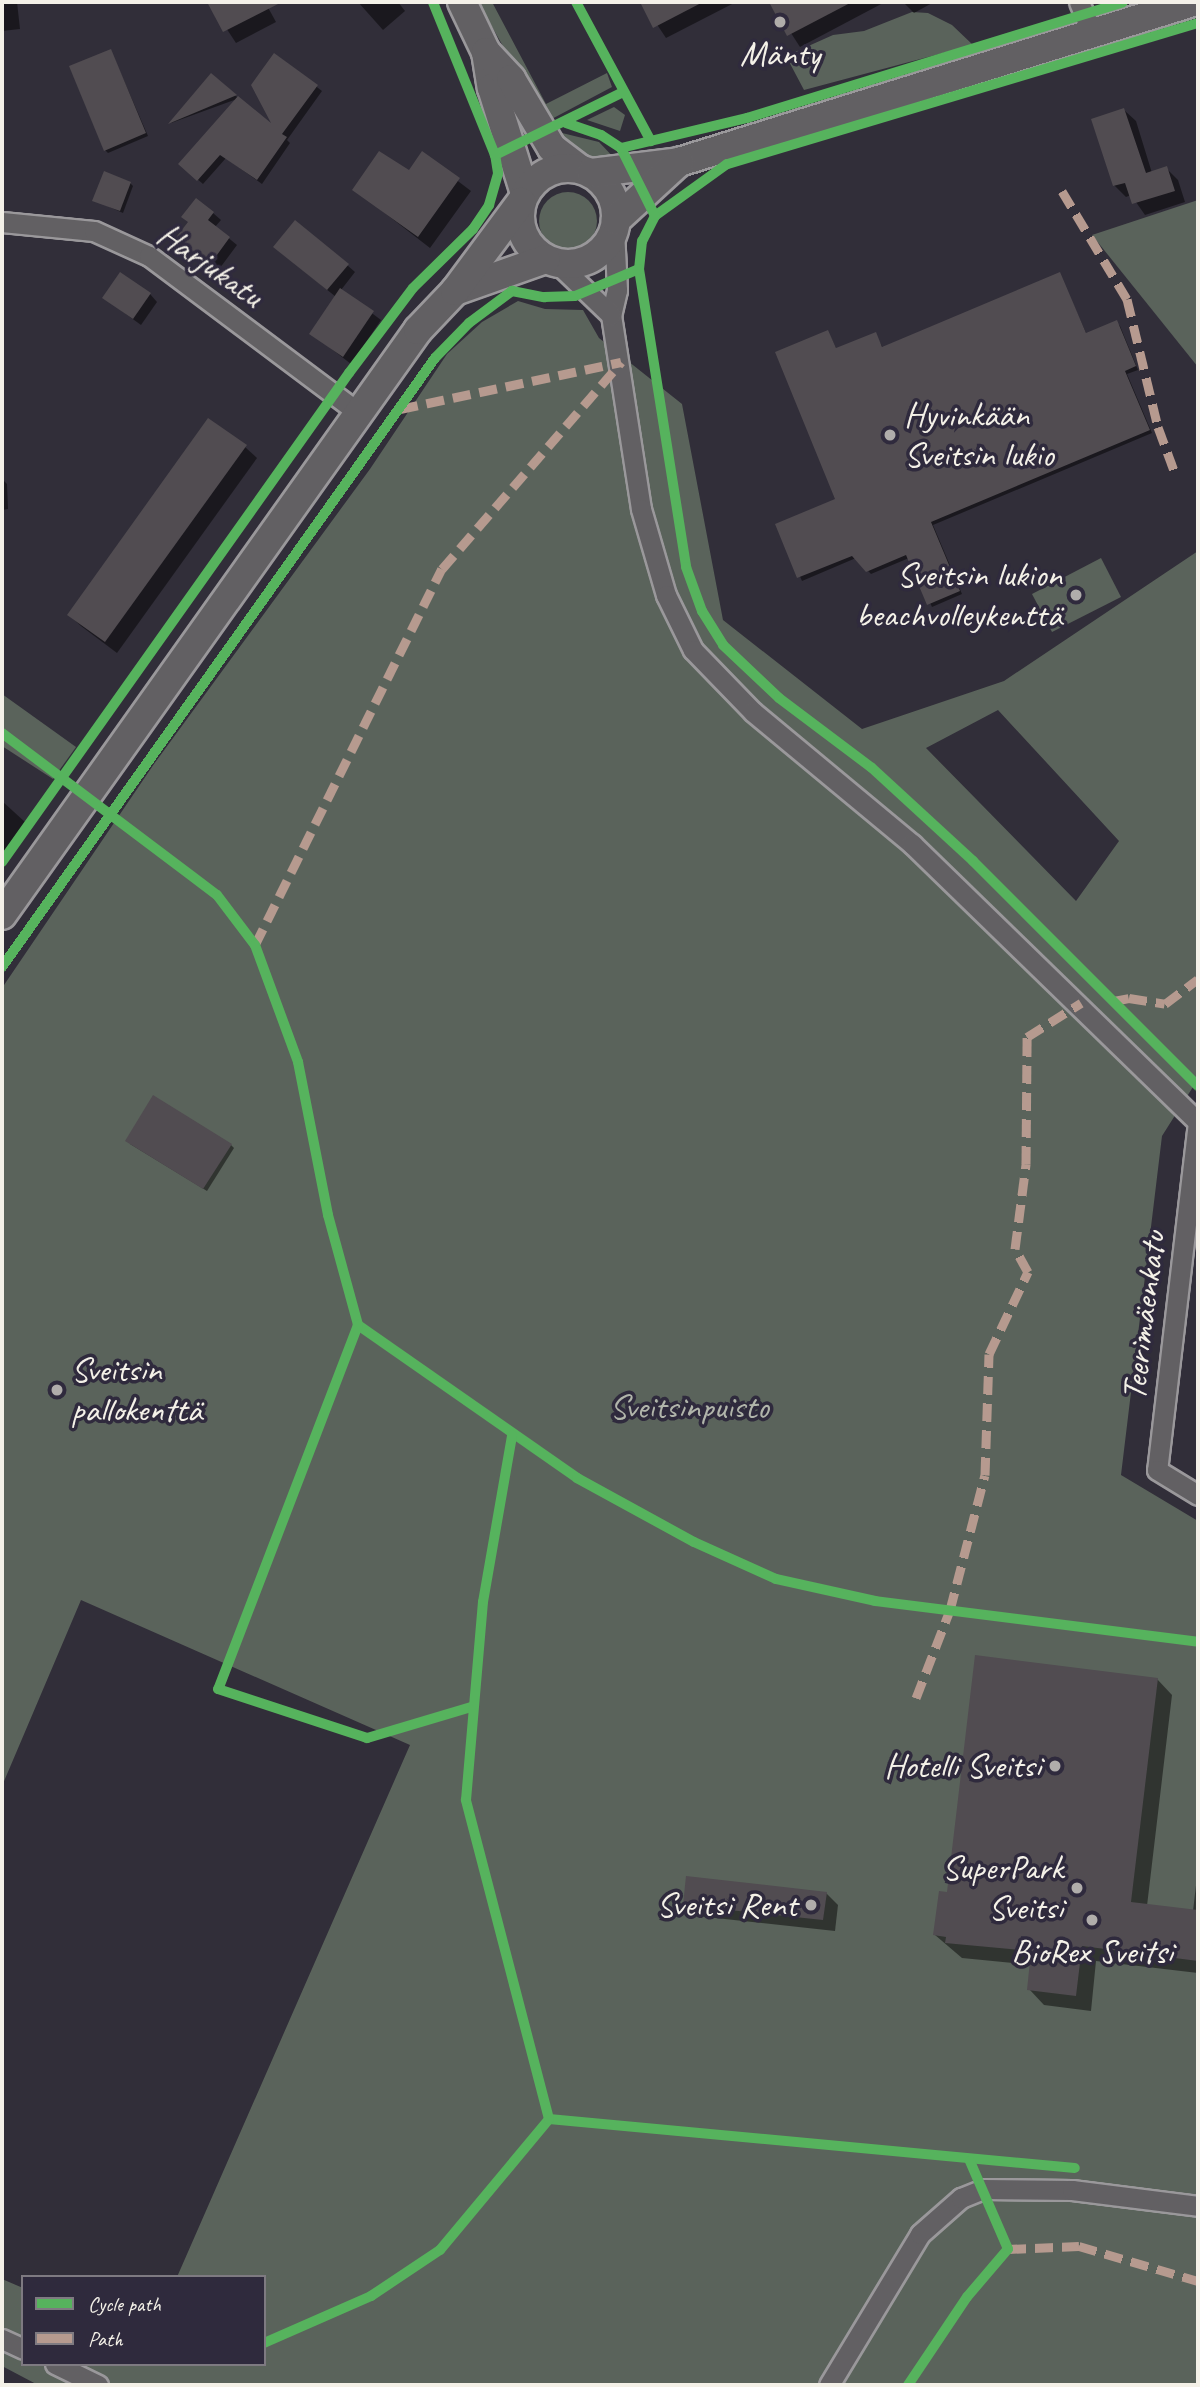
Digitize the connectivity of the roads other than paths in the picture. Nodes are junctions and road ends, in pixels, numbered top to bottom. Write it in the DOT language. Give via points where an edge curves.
graph roads {
  1 [pos="462,2"];
  2 [pos="1079,2"];
  3 [pos="1194,2"];
  4 [pos="1092,33"];
  5 [pos="486,52"];
  6 [pos="679,163"];
  7 [pos="586,171"];
  8 [pos="523,198"];
  9 [pos="2,222"];
  10 [pos="615,225"];
  11 [pos="551,261"];
  12 [pos="455,291"];
  13 [pos="611,316"];
  14 [pos="360,414"];
  15 [pos="2,915"];
  16 [pos="1198,1122"];
  17 [pos="1198,1495"];
  18 [pos="1198,2206"];
  19 [pos="2,2339"];
  20 [pos="21,2348"];
  21 [pos="59,2366"];
  22 [pos="98,2385"];
  23 [pos="830,2385"];
  1 -- 5 [label="street"];
  2 -- 4 [label="street"];
  3 -- 4 [label="street"];
  4 -- 6 [label="street"];
  5 -- 7 [label="street" via="511,79 552,148"];
  5 -- 8 [label="street"];
  6 -- 7 [label="street"];
  6 -- 10 [label="street"];
  7 -- 8 [label="street" via="548,171"];
  7 -- 10 [label="street" via="610,193"];
  8 -- 11 [label="street" via="519,216 526,241"];
  8 -- 12 [label="street"];
  9 -- 14 [label="street, Harjukatu" via="94,231 149,256"];
  10 -- 11 [label="street" via="597,254 571,264"];
  10 -- 13 [label="street, Teerimäenkatu" via="617,290"];
  11 -- 12 [label="street"];
  11 -- 13 [label="street"];
  12 -- 14 [label="street" via="418,330"];
  13 -- 16 [label="street, Teerimäenkatu" via="653,556 693,650 753,712 922,853"];
  14 -- 15 [label="street"];
  16 -- 17 [label="street, Teerimäenkatu" via="1157,1470"];
  18 -- 23 [label="street" via="1072,2190 983,2189 961,2198 920,2234"];
  19 -- 20 [label="street"];
  21 -- 22 [label="street"];
}
